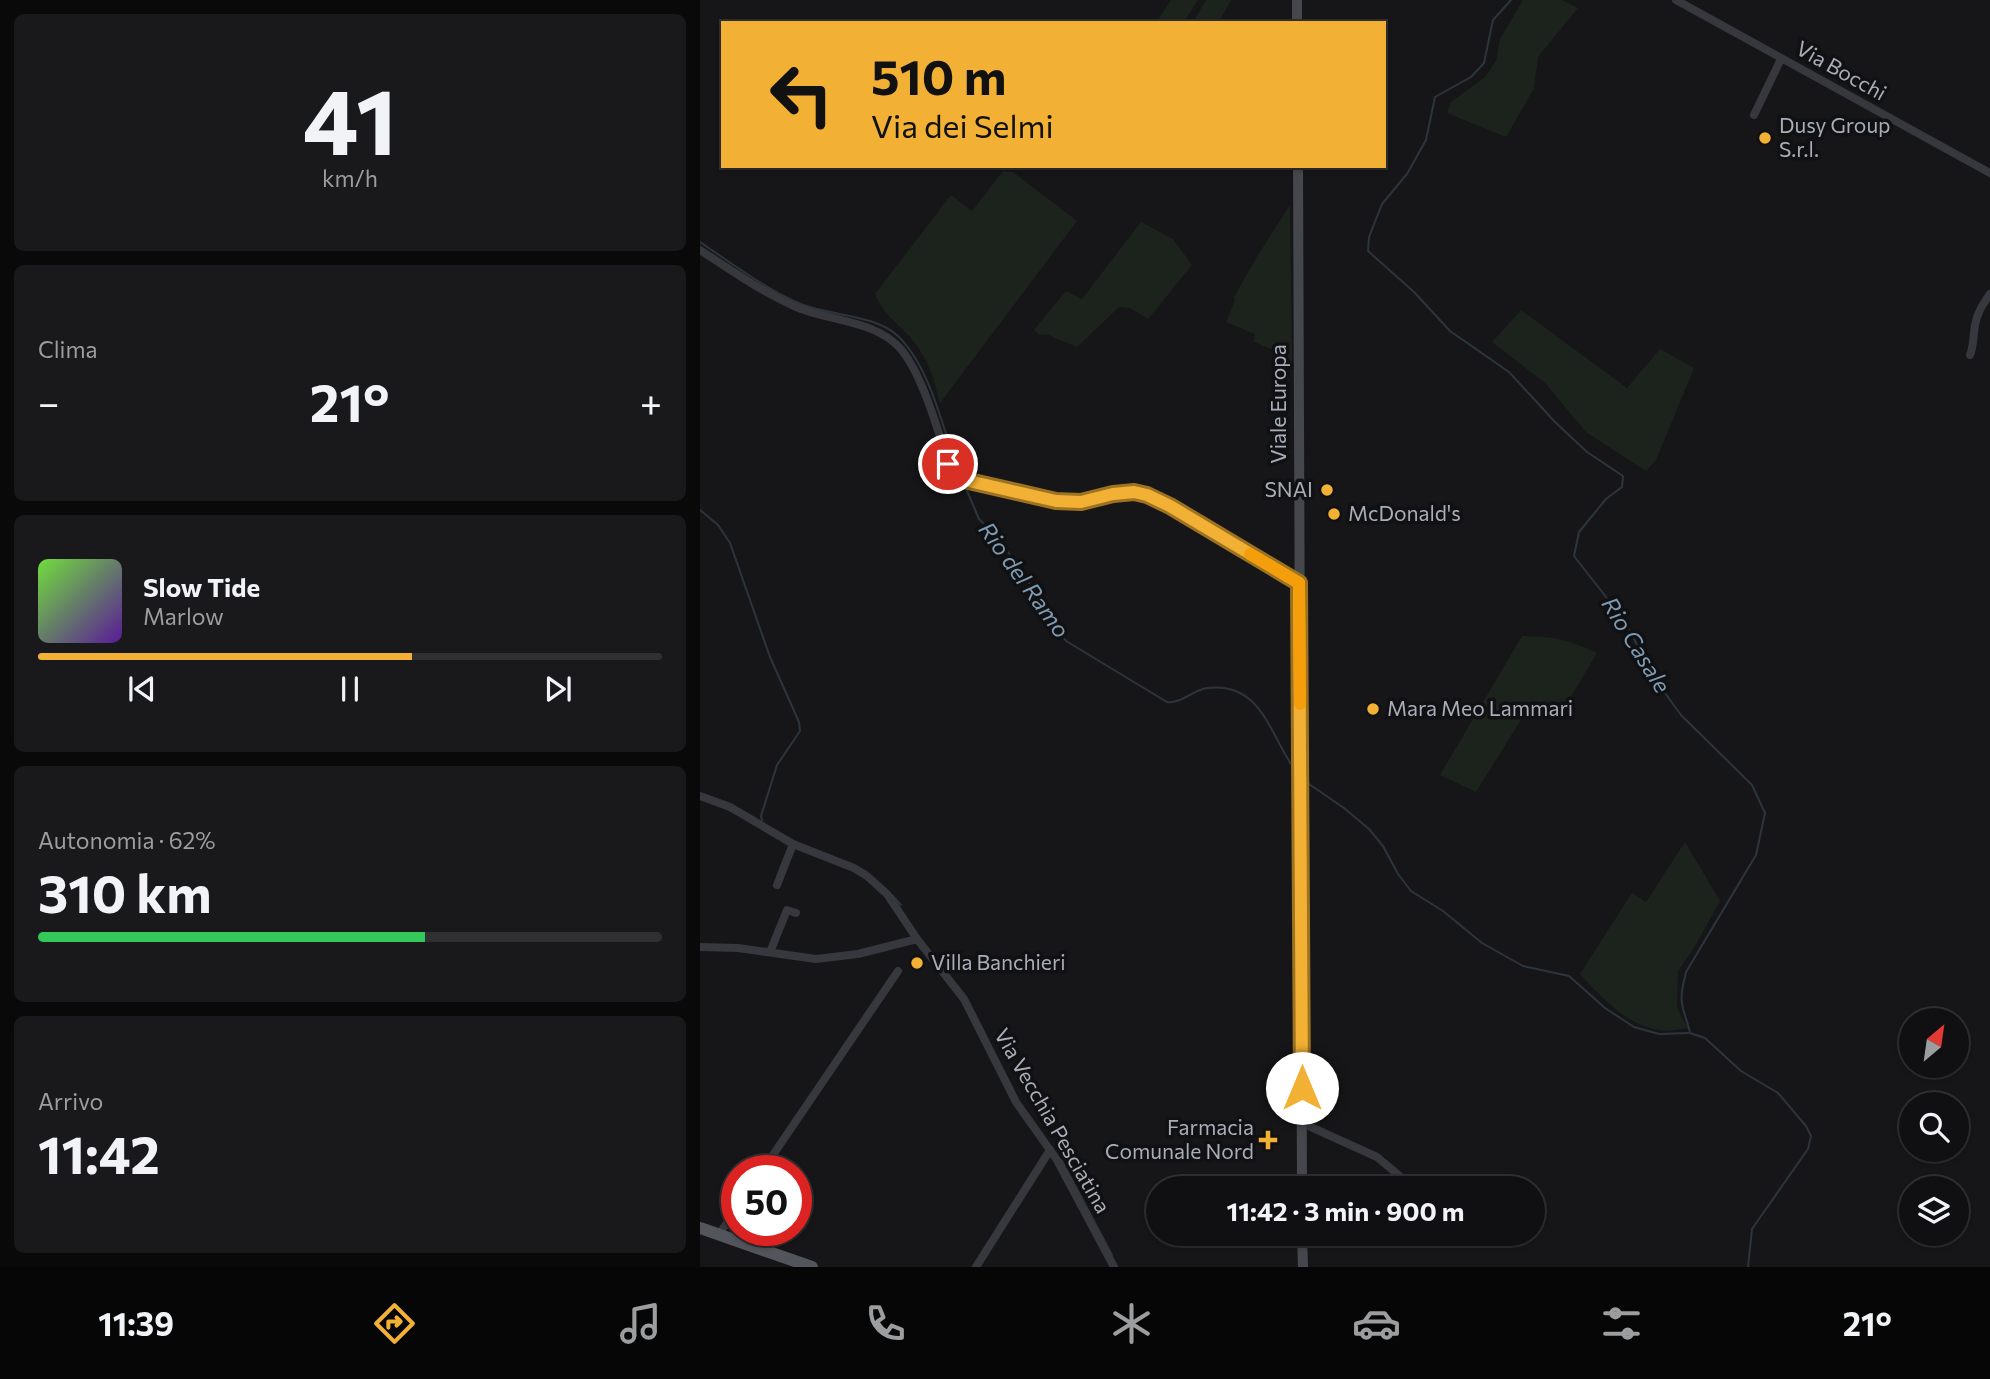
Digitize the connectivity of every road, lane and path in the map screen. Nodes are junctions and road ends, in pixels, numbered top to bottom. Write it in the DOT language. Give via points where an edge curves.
graph roads {
  1 [pos="1297,0"];
  2 [pos="1676,0"];
  3 [pos="1297,21"];
  4 [pos="1781,59"];
  5 [pos="1754,114"];
  6 [pos="1298,168"];
  7 [pos="1990,173"];
  8 [pos="700,250"];
  9 [pos="1990,294"];
  10 [pos="1970,355"];
  11 [pos="1299,583"];
  12 [pos="700,796"];
  13 [pos="793,844"];
  14 [pos="777,885"];
  15 [pos="796,913"];
  16 [pos="917,939"];
  17 [pos="700,947"];
  18 [pos="769,952"];
  19 [pos="898,971"];
  20 [pos="1302,1123"];
  21 [pos="1050,1150"];
  22 [pos="773,1155"];
  23 [pos="1302,1176"];
  24 [pos="1400,1176"];
  25 [pos="700,1227"];
  26 [pos="721,1231"];
  27 [pos="719,1234"];
  28 [pos="1302,1246"];
  29 [pos="811,1267"];
  30 [pos="976,1267"];
  31 [pos="1114,1267"];
  32 [pos="1303,1267"];
  1 -- 3 [label="main road"];
  2 -- 4 [label="street, Via Bocchi"];
  4 -- 5 [label="street"];
  4 -- 7 [label="street, Via Bocchi"];
  6 -- 11 [label="main road, Viale Europa"];
  8 -- 11 [label="street" via="785,302 871,329 900,348 920,383 951,470 960,479 1056,501 1081,502 1134,492 1147,495"];
  9 -- 10 [label="street" via="1978,313"];
  11 -- 20 [label="main road, Viale Europa"];
  12 -- 13 [label="street, Via Vecchia Pesciatina" via="730,807"];
  13 -- 14 [label="street"];
  13 -- 16 [label="street, Via Vecchia Pesciatina" via="842,861 867,876 887,894"];
  15 -- 18 [label="street" via="787,910"];
  16 -- 18 [label="street" via="870,952 816,959"];
  16 -- 21 [label="street, Via Vecchia Pesciatina" via="964,999 1016,1102"];
  17 -- 18 [label="street"];
  19 -- 22 [label="street"];
  20 -- 23 [label="main road, Viale Europa"];
  20 -- 24 [label="street" via="1377,1157"];
  21 -- 30 [label="street"];
  21 -- 31 [label="street, Via Vecchia Pesciatina"];
  25 -- 27 [label="main road"];
  26 -- 27 [label="street"];
  27 -- 29 [label="main road"];
  28 -- 32 [label="main road"];
}
